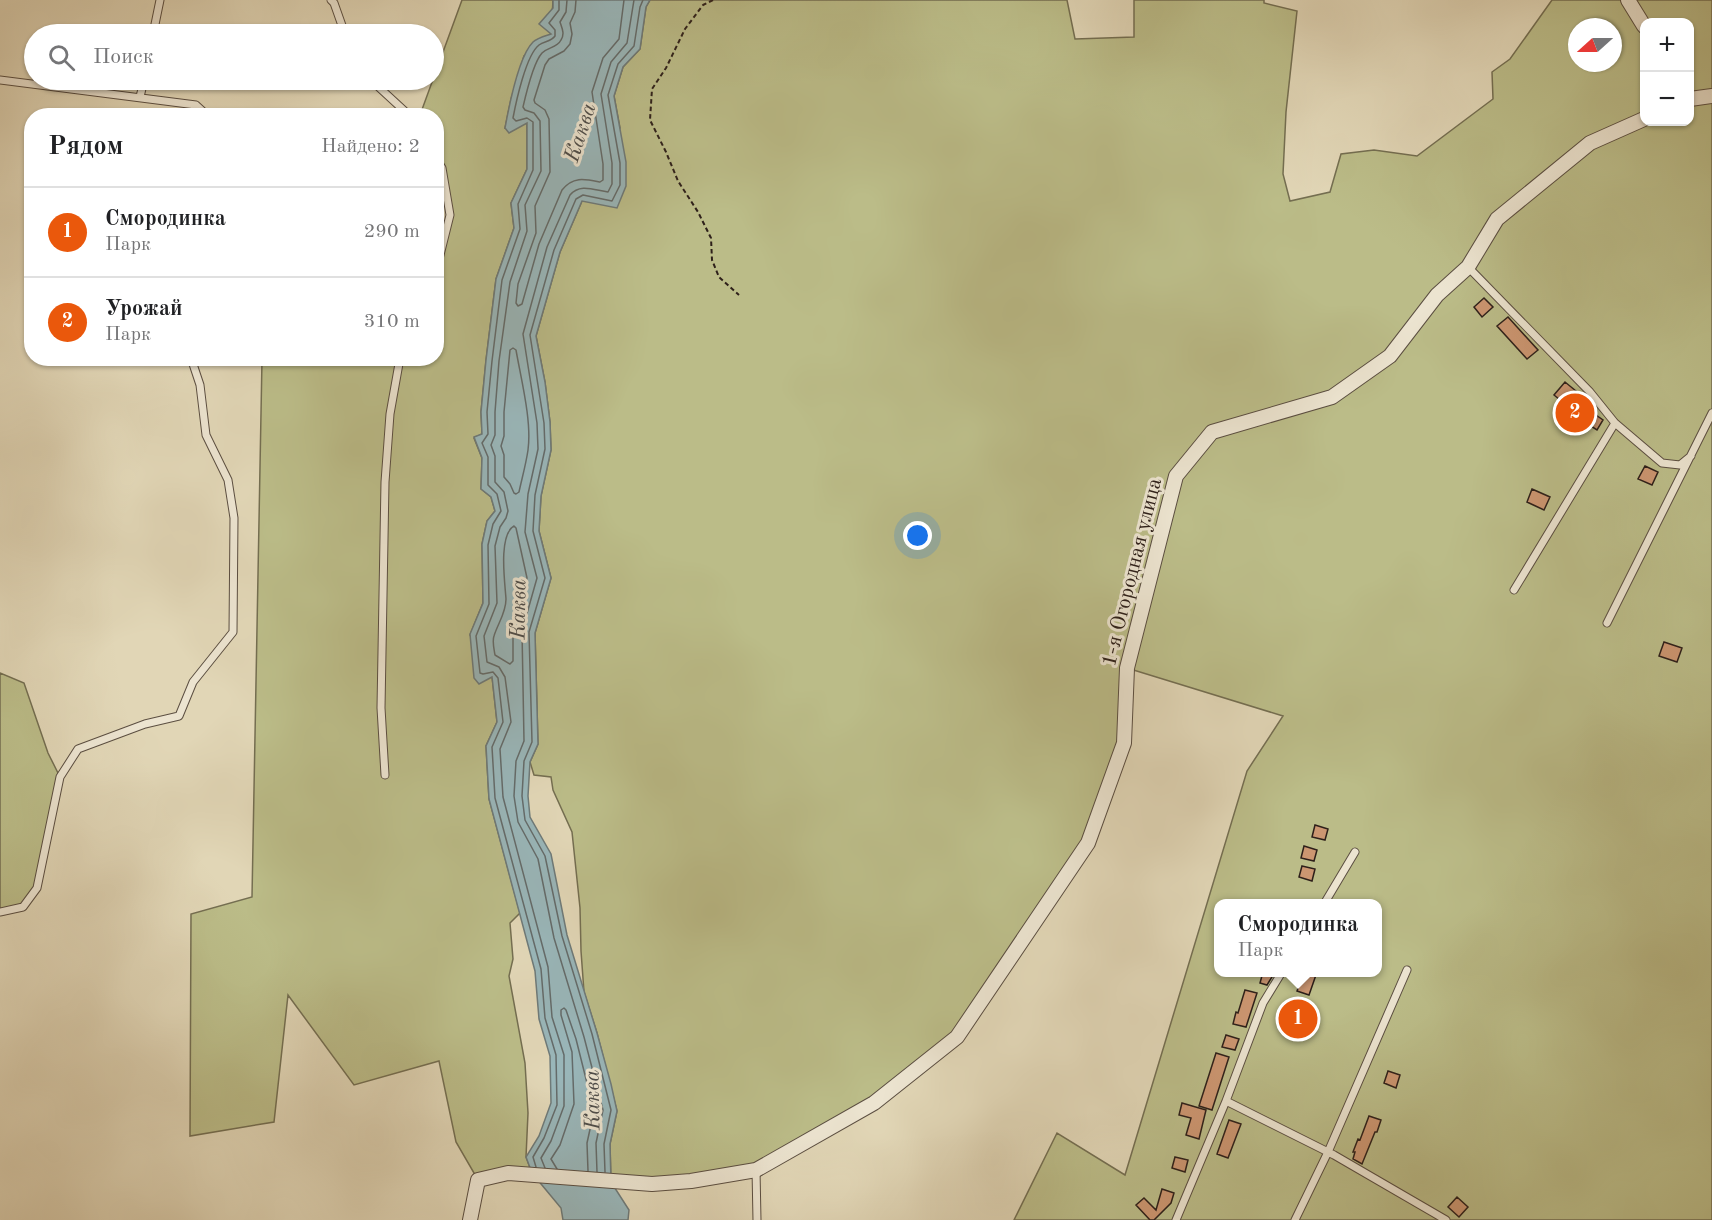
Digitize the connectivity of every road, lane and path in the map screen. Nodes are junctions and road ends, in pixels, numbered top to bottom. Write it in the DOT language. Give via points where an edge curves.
graph roads {
  1 [pos="160,0"];
  2 [pos="331,0"];
  3 [pos="713,0"];
  4 [pos="1628,0"];
  5 [pos="1640,20"];
  6 [pos="155,24"];
  7 [pos="341,24"];
  8 [pos="0,80"];
  9 [pos="24,83"];
  10 [pos="82,90"];
  11 [pos="142,90"];
  12 [pos="382,90"];
  13 [pos="1712,96"];
  14 [pos="140,97"];
  15 [pos="1694,98"];
  16 [pos="199,108"];
  17 [pos="401,108"];
  18 [pos="1640,121"];
  19 [pos="444,180"];
  20 [pos="444,239"];
  21 [pos="1468,267"];
  22 [pos="739,295"];
  23 [pos="194,366"];
  24 [pos="399,366"];
  25 [pos="1712,413"];
  26 [pos="1615,423"];
  27 [pos="1691,456"];
  28 [pos="1514,590"];
  29 [pos="1607,623"];
  30 [pos="385,775"];
  31 [pos="1356,852"];
  32 [pos="1327,899"];
  33 [pos="0,912"];
  34 [pos="1407,970"];
  35 [pos="1279,977"];
  36 [pos="1226,1101"];
  37 [pos="1328,1152"];
  38 [pos="756,1170"];
  39 [pos="471,1220"];
  40 [pos="757,1220"];
  41 [pos="1176,1220"];
  42 [pos="1295,1220"];
  43 [pos="1446,1220"];
  1 -- 6 [label="lane"];
  2 -- 7 [label="lane"];
  3 -- 22 [label="path" via="703,5 685,29 666,69 651,89 650,120 678,181 711,238 712,261 719,278"];
  4 -- 5 [label="street"];
  8 -- 9 [label="lane"];
  10 -- 14 [label="lane"];
  11 -- 14 [label="lane"];
  12 -- 17 [label="lane"];
  13 -- 15 [label="street"];
  14 -- 16 [label="lane"];
  18 -- 21 [label="street, 1-я Огородная улица" via="1590,143 1497,219"];
  19 -- 20 [label="lane" via="450,215"];
  21 -- 26 [label="lane" via="1590,392"];
  21 -- 38 [label="street, 1-я Огородная улица" via="1437,296 1390,356 1332,397 1212,432 1176,476 1127,668 1124,743 1088,843 957,1036 874,1103"];
  23 -- 33 [label="lane" via="206,435 228,480 234,518 233,632 193,682 179,716 78,749 60,777 37,888 23,907"];
  24 -- 30 [label="lane" via="385,482 381,708"];
  25 -- 27 [label="lane"];
  26 -- 27 [label="lane" via="1662,463 1680,465"];
  26 -- 28 [label="lane"];
  27 -- 29 [label="lane"];
  31 -- 32 [label="lane"];
  34 -- 37 [label="lane"];
  35 -- 36 [label="lane" via="1263,1003"];
  36 -- 37 [label="lane"];
  36 -- 41 [label="lane"];
  37 -- 42 [label="lane"];
  37 -- 43 [label="lane"];
  38 -- 39 [label="street, 1-я Огородная улица" via="691,1182 652,1184 508,1173 478,1180"];
  38 -- 40 [label="lane"];
}
